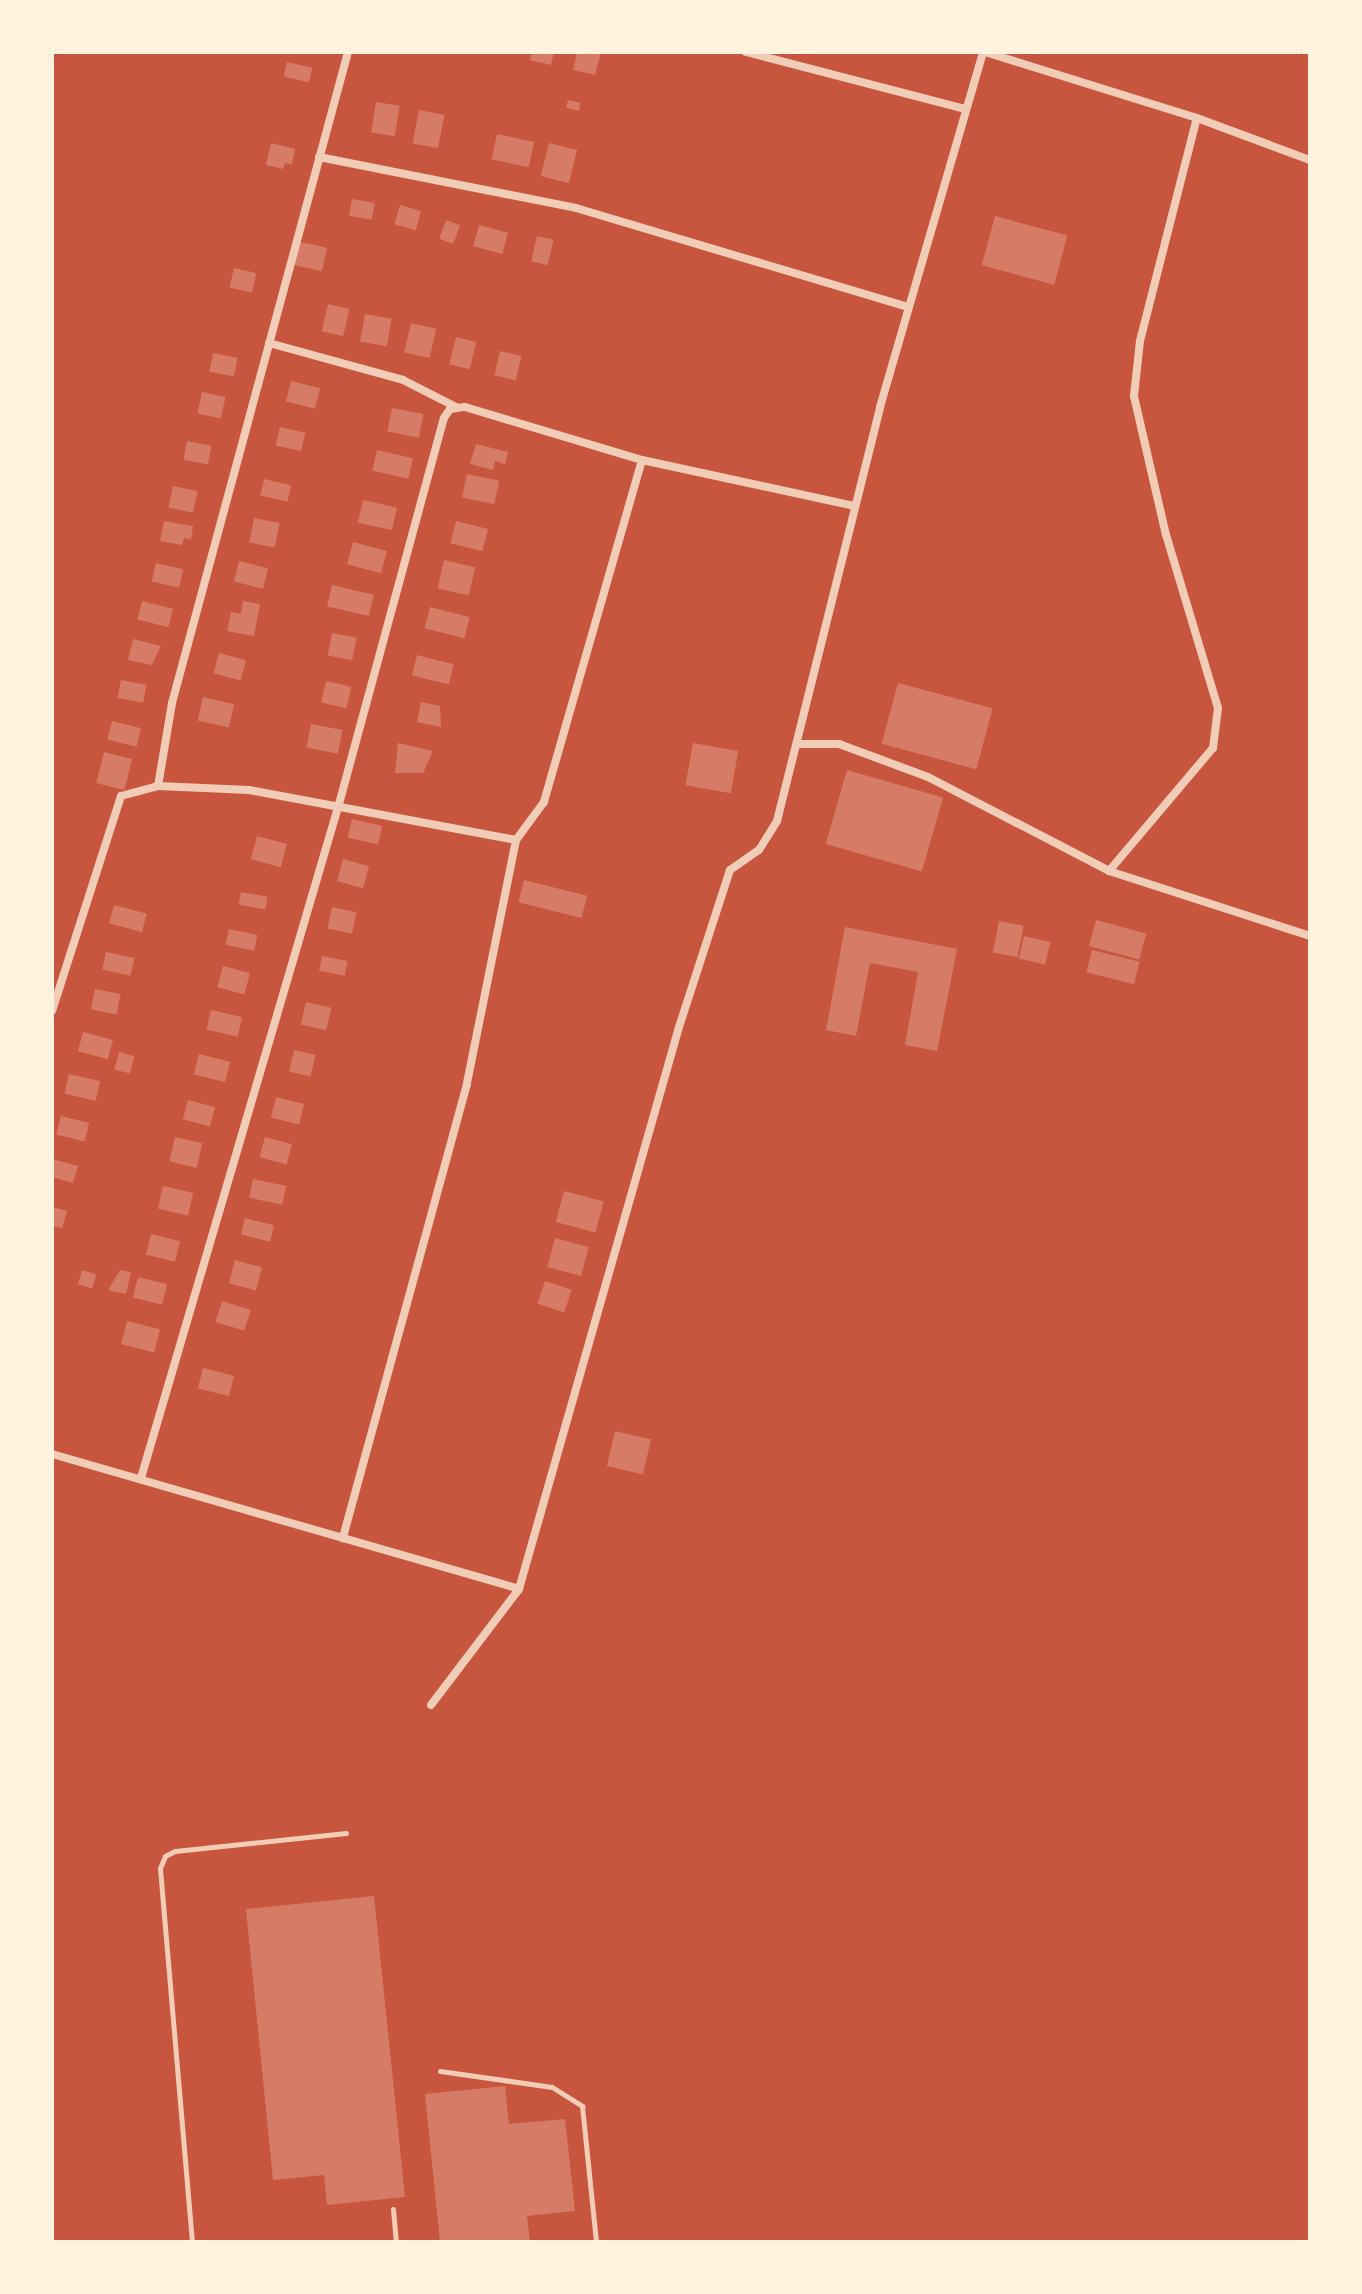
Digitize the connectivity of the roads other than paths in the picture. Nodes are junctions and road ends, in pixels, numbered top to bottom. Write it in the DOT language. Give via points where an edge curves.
graph roads {
  1 [pos="348,52"];
  2 [pos="746,52"];
  3 [pos="984,52"];
  4 [pos="965,109"];
  5 [pos="1197,118"];
  6 [pos="319,157"];
  7 [pos="1310,160"];
  8 [pos="909,307"];
  9 [pos="269,343"];
  10 [pos="456,407"];
  11 [pos="642,460"];
  12 [pos="855,506"];
  13 [pos="798,744"];
  14 [pos="158,786"];
  15 [pos="339,804"];
  16 [pos="516,840"];
  17 [pos="1109,871"];
  18 [pos="1310,936"];
  19 [pos="52,1011"];
  20 [pos="52,1454"];
  21 [pos="141,1478"];
  22 [pos="343,1538"];
  23 [pos="519,1589"];
  24 [pos="431,1705"];
  25 [pos="346,1833"];
  26 [pos="440,2071"];
  27 [pos="393,2209"];
  28 [pos="192,2242"];
  29 [pos="396,2242"];
  30 [pos="596,2242"];
  1 -- 6 [label="street"];
  2 -- 4 [label="street"];
  3 -- 4 [label="street"];
  3 -- 5 [label="street"];
  4 -- 8 [label="street"];
  5 -- 7 [label="street"];
  5 -- 17 [label="street" via="1140,341 1134,396 1158,508 1220,722 1213,748"];
  6 -- 8 [label="street" via="576,208"];
  6 -- 9 [label="street"];
  8 -- 12 [label="street"];
  9 -- 10 [label="street" via="403,380"];
  9 -- 14 [label="street" via="172,703"];
  10 -- 11 [label="street"];
  10 -- 15 [label="street" via="444,418"];
  11 -- 12 [label="street"];
  11 -- 16 [label="street" via="544,802"];
  12 -- 13 [label="street"];
  13 -- 17 [label="street" via="839,744 928,777"];
  13 -- 23 [label="street" via="777,821 759,850 730,870"];
  14 -- 15 [label="street" via="249,790 277,799"];
  14 -- 19 [label="street" via="121,796"];
  15 -- 16 [label="street"];
  15 -- 21 [label="street"];
  16 -- 22 [label="street" via="467,1084"];
  17 -- 18 [label="street"];
  20 -- 21 [label="street"];
  21 -- 22 [label="street"];
  22 -- 23 [label="street"];
  23 -- 24 [label="street"];
  25 -- 28 [label="lane" via="175,1851 165,1856 160,1868"];
  26 -- 30 [label="lane" via="552,2087 582,2106"];
  27 -- 29 [label="lane"];
}
